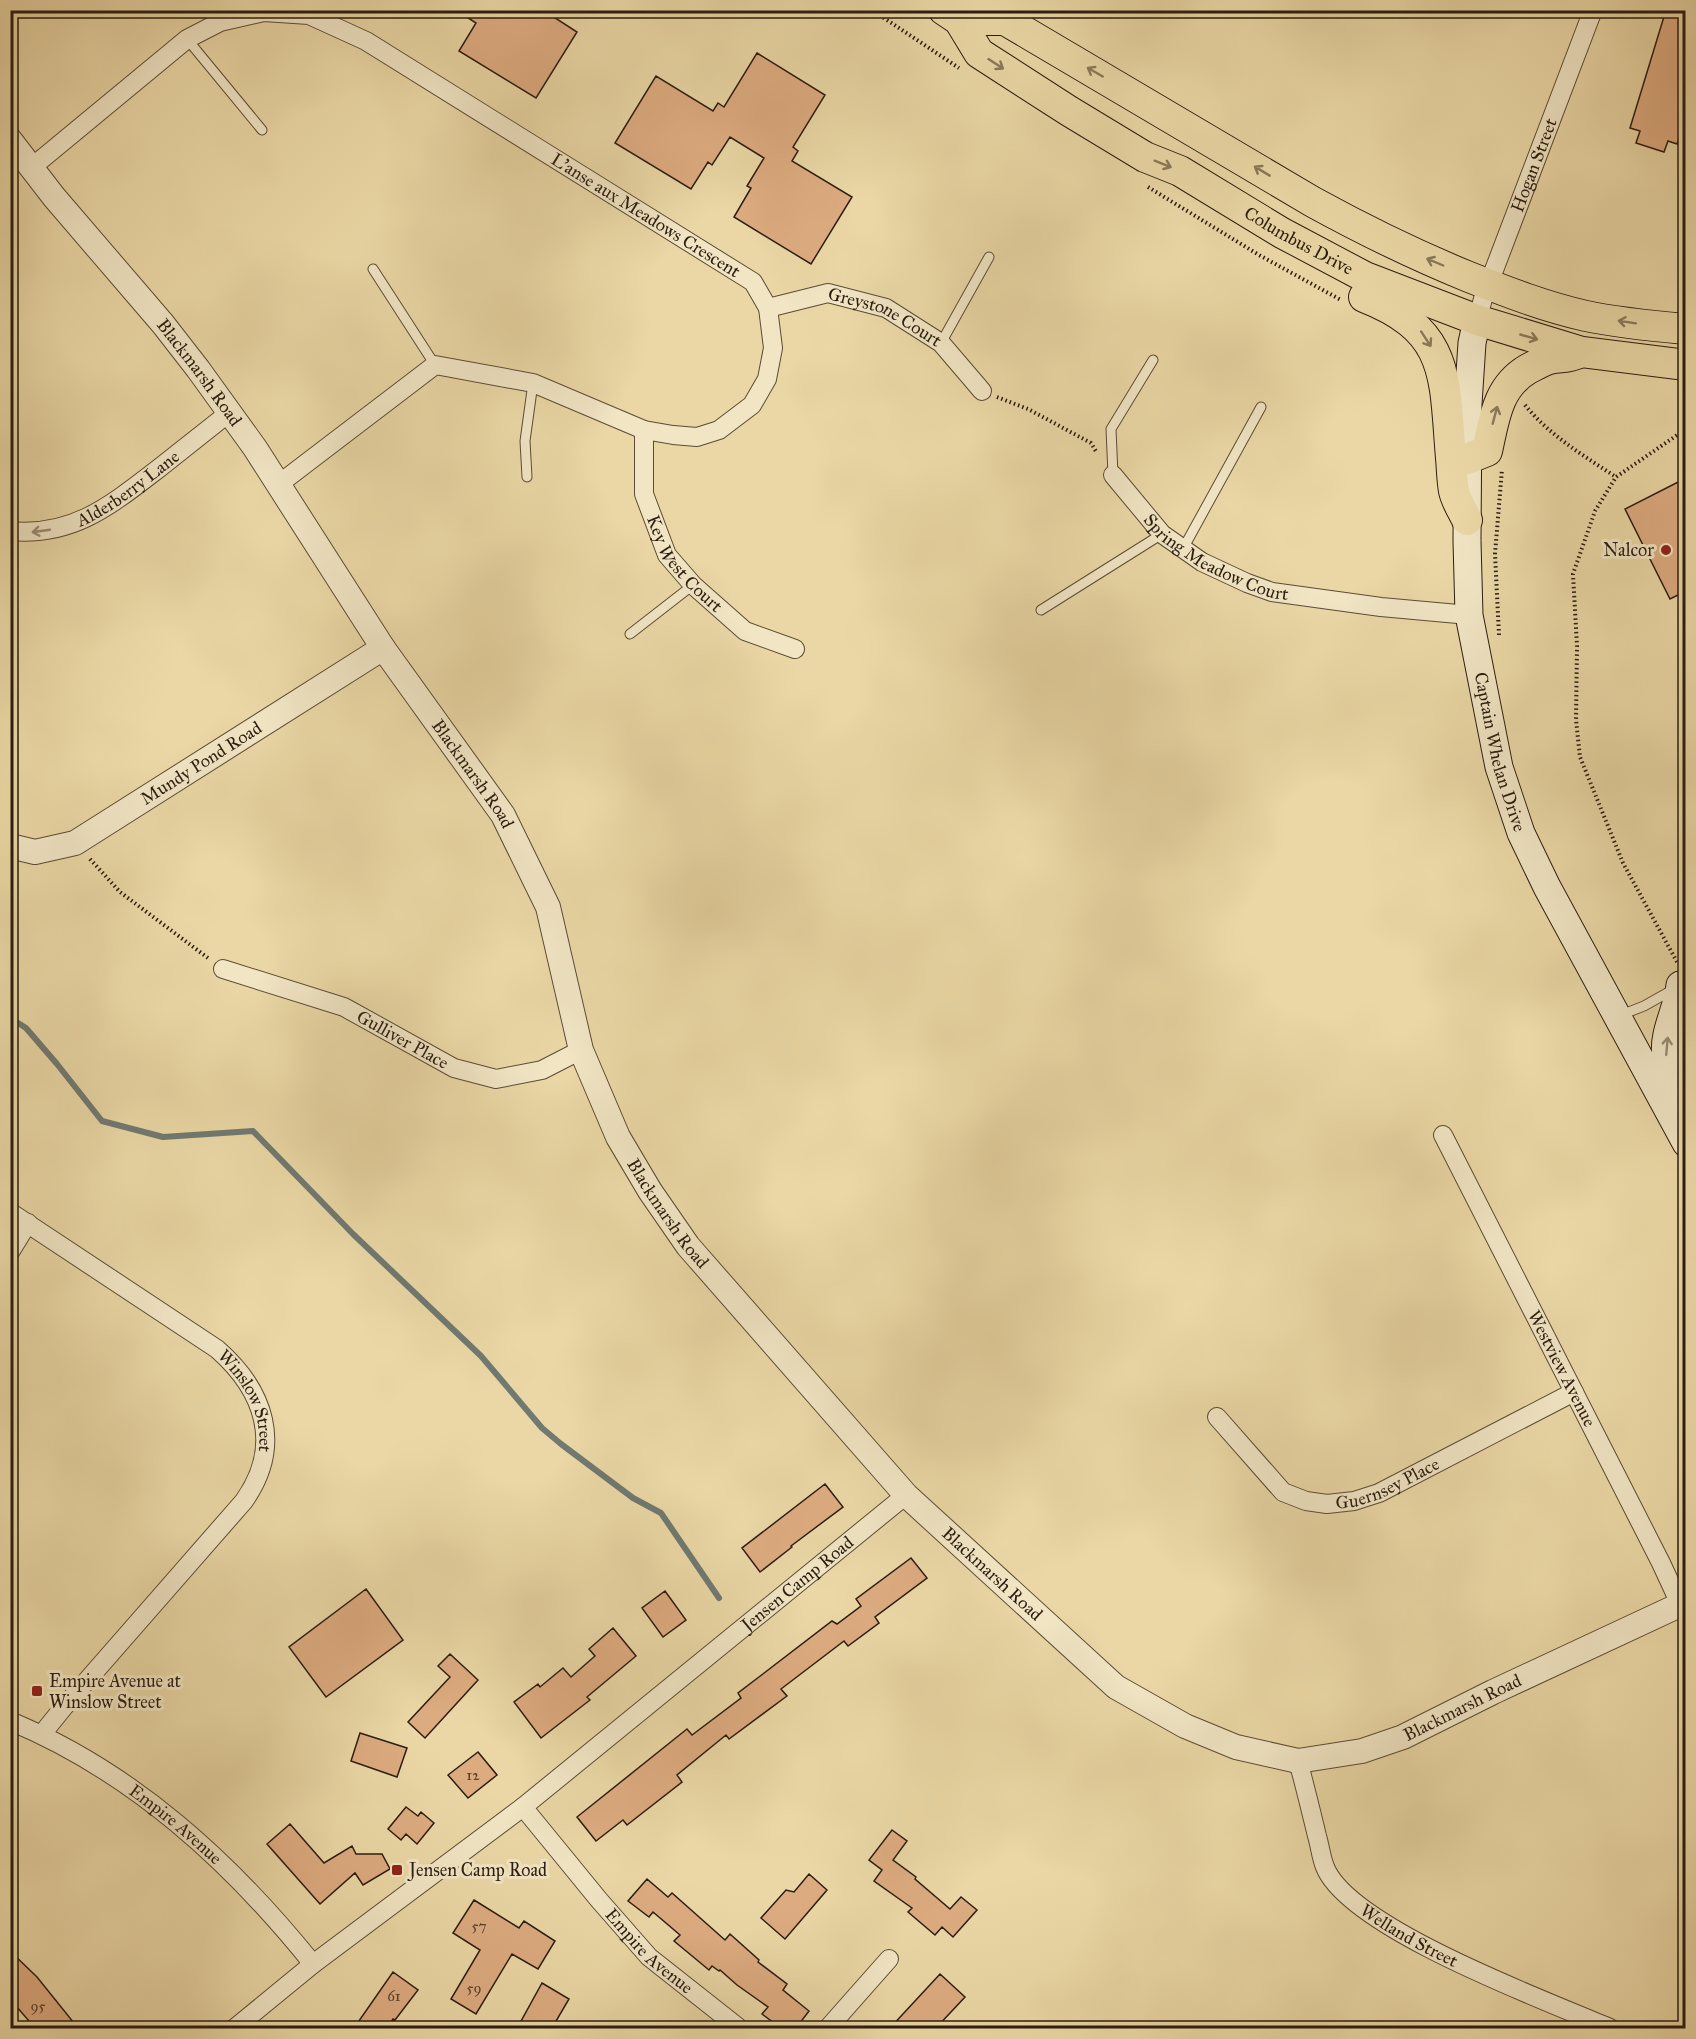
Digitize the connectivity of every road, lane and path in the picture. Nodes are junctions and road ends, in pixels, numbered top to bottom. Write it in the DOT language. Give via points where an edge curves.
graph roads {
  1 [pos="1593,10"];
  2 [pos="952,15"];
  3 [pos="187,39"];
  4 [pos="262,130"];
  5 [pos="10,140"];
  6 [pos="31,168"];
  7 [pos="1282,233"];
  8 [pos="989,257"];
  9 [pos="373,269"];
  10 [pos="1489,285"];
  11 [pos="768,308"];
  12 [pos="1477,320"];
  13 [pos="1686,329"];
  14 [pos="941,343"];
  15 [pos="1582,352"];
  16 [pos="1153,360"];
  17 [pos="435,365"];
  18 [pos="1686,365"];
  19 [pos="532,383"];
  20 [pos="982,392"];
  21 [pos="1524,403"];
  22 [pos="1261,407"];
  23 [pos="230,412"];
  24 [pos="1686,429"];
  25 [pos="644,430"];
  26 [pos="1467,459"];
  27 [pos="1504,459"];
  28 [pos="1113,475"];
  29 [pos="527,477"];
  30 [pos="1616,477"];
  31 [pos="279,484"];
  32 [pos="1467,520"];
  33 [pos="10,531"];
  34 [pos="1162,534"];
  35 [pos="1184,547"];
  36 [pos="693,585"];
  37 [pos="1041,610"];
  38 [pos="1469,615"];
  39 [pos="630,634"];
  40 [pos="1500,639"];
  41 [pos="383,648"];
  42 [pos="795,649"];
  43 [pos="75,843"];
  44 [pos="10,846"];
  45 [pos="223,969"];
  46 [pos="1682,978"];
  47 [pos="1617,1017"];
  48 [pos="581,1050"];
  49 [pos="1686,1100"];
  50 [pos="1443,1135"];
  51 [pos="1686,1143"];
  52 [pos="10,1212"];
  53 [pos="28,1223"];
  54 [pos="10,1252"];
  55 [pos="1574,1392"];
  56 [pos="1217,1417"];
  57 [pos="906,1495"];
  58 [pos="1683,1603"];
  59 [pos="10,1721"];
  60 [pos="42,1734"];
  61 [pos="1298,1761"];
  62 [pos="523,1807"];
  63 [pos="889,1959"];
  64 [pos="313,1964"];
  65 [pos="235,2028"];
  66 [pos="739,2028"];
  67 [pos="828,2028"];
  68 [pos="1610,2028"];
  1 -- 10 [label="street, Hogan Street"];
  2 -- 7 [label="main road, Columbus Drive, one-way" via="979,53 1145,157 1180,171"];
  10 -- 2 [label="main road, Columbus Drive, one-way" via="1365,231 1005,20"];
  3 -- 4 [label="lane"];
  3 -- 6 [label="street, L'anse aux Meadows Crescent"];
  3 -- 11 [label="street, L'anse aux Meadows Crescent" via="220,22 264,12 309,15 366,40 753,282"];
  5 -- 6 [label="street, Blackmarsh Road"];
  6 -- 23 [label="street, Blackmarsh Road" via="163,324"];
  7 -- 12 [label="main road, Columbus Drive" via="1365,277"];
  7 -- 32 [label="main road, one-way" via="1299,263 1401,314 1424,334 1442,371 1454,493"];
  8 -- 14 [label="lane"];
  9 -- 17 [label="lane"];
  10 -- 12 [label="street, Hogan Street"];
  13 -- 10 [label="main road, Columbus Drive, one-way" via="1586,316"];
  11 -- 14 [label="street, Greystone Court" via="828,293 886,308"];
  11 -- 25 [label="street, L'anse aux Meadows Crescent" via="773,348 767,379 752,405 719,430 697,437"];
  12 -- 15 [label="main road, Columbus Drive, one-way"];
  12 -- 26 [label="main road, Captain Whelan Drive" via="1472,343"];
  14 -- 20 [label="street, Greystone Court"];
  15 -- 18 [label="main road, Columbus Drive"];
  26 -- 15 [label="main road, one-way" via="1487,451 1497,408 1513,379 1549,359 1570,358"];
  16 -- 28 [label="lane" via="1111,429"];
  17 -- 19 [label="street, L'anse aux Meadows Crescent"];
  17 -- 31 [label="street"];
  19 -- 25 [label="street, L'anse aux Meadows Crescent"];
  19 -- 29 [label="lane" via="525,441"];
  20 -- 28 [label="path" via="1028,409 1091,443"];
  21 -- 30 [label="path" via="1544,425"];
  22 -- 35 [label="lane"];
  23 -- 31 [label="street, Blackmarsh Road"];
  23 -- 33 [label="street, Alderberry Lane, one-way" via="118,500 87,519 48,530"];
  24 -- 30 [label="path"];
  25 -- 36 [label="street, Key West Court" via="644,494 667,555"];
  26 -- 32 [label="main road, Captain Whelan Drive"];
  27 -- 40 [label="path" via="1495,554"];
  28 -- 34 [label="street, Spring Meadow Court"];
  30 -- 46 [label="path" via="1595,511 1573,574 1580,757 1623,862"];
  31 -- 41 [label="street, Blackmarsh Road"];
  32 -- 38 [label="main road, Captain Whelan Drive"];
  34 -- 35 [label="street, Spring Meadow Court"];
  34 -- 37 [label="lane"];
  35 -- 38 [label="street, Spring Meadow Court" via="1222,573 1272,592"];
  36 -- 39 [label="lane"];
  36 -- 42 [label="street, Key West Court" via="745,631"];
  38 -- 47 [label="main road, Captain Whelan Drive" via="1499,767 1521,833"];
  41 -- 43 [label="street, Mundy Pond Road"];
  41 -- 48 [label="street, Blackmarsh Road" via="508,825 548,907"];
  43 -- 44 [label="street, Mundy Pond Road" via="35,852"];
  43 -- 45 [label="path" via="120,892"];
  45 -- 48 [label="street, Gulliver Place" via="344,1007 454,1068 496,1079 542,1070"];
  46 -- 47 [label="lane" via="1644,1005"];
  49 -- 46 [label="main road, one-way" via="1665,1052"];
  47 -- 51 [label="main road, Captain Whelan Drive"];
  48 -- 57 [label="street, Blackmarsh Road" via="618,1137 688,1246"];
  50 -- 55 [label="street, Westview Avenue"];
  52 -- 53 [label="street, Winslow Street"];
  53 -- 54 [label="street"];
  53 -- 60 [label="street, Winslow Street" via="229,1359 257,1399 265,1446 258,1477 244,1501"];
  55 -- 56 [label="street, Guernsey Place" via="1379,1493 1327,1504 1283,1492"];
  55 -- 58 [label="street, Westview Avenue"];
  57 -- 61 [label="street, Blackmarsh Road" via="1116,1687 1185,1726 1236,1747"];
  57 -- 62 [label="street, Jensen Camp Road"];
  58 -- 61 [label="street, Blackmarsh Road" via="1403,1737 1362,1752"];
  59 -- 60 [label="street, Empire Avenue"];
  60 -- 64 [label="street, Empire Avenue" via="122,1781 177,1823 238,1879"];
  61 -- 68 [label="street, Welland Street" via="1325,1868 1338,1887 1365,1911 1394,1930 1489,1976"];
  62 -- 64 [label="street, Jensen Camp Road"];
  62 -- 66 [label="street, Empire Avenue" via="649,1957"];
  63 -- 67 [label="street"];
  64 -- 65 [label="street, Jensen Camp Road"];
}
